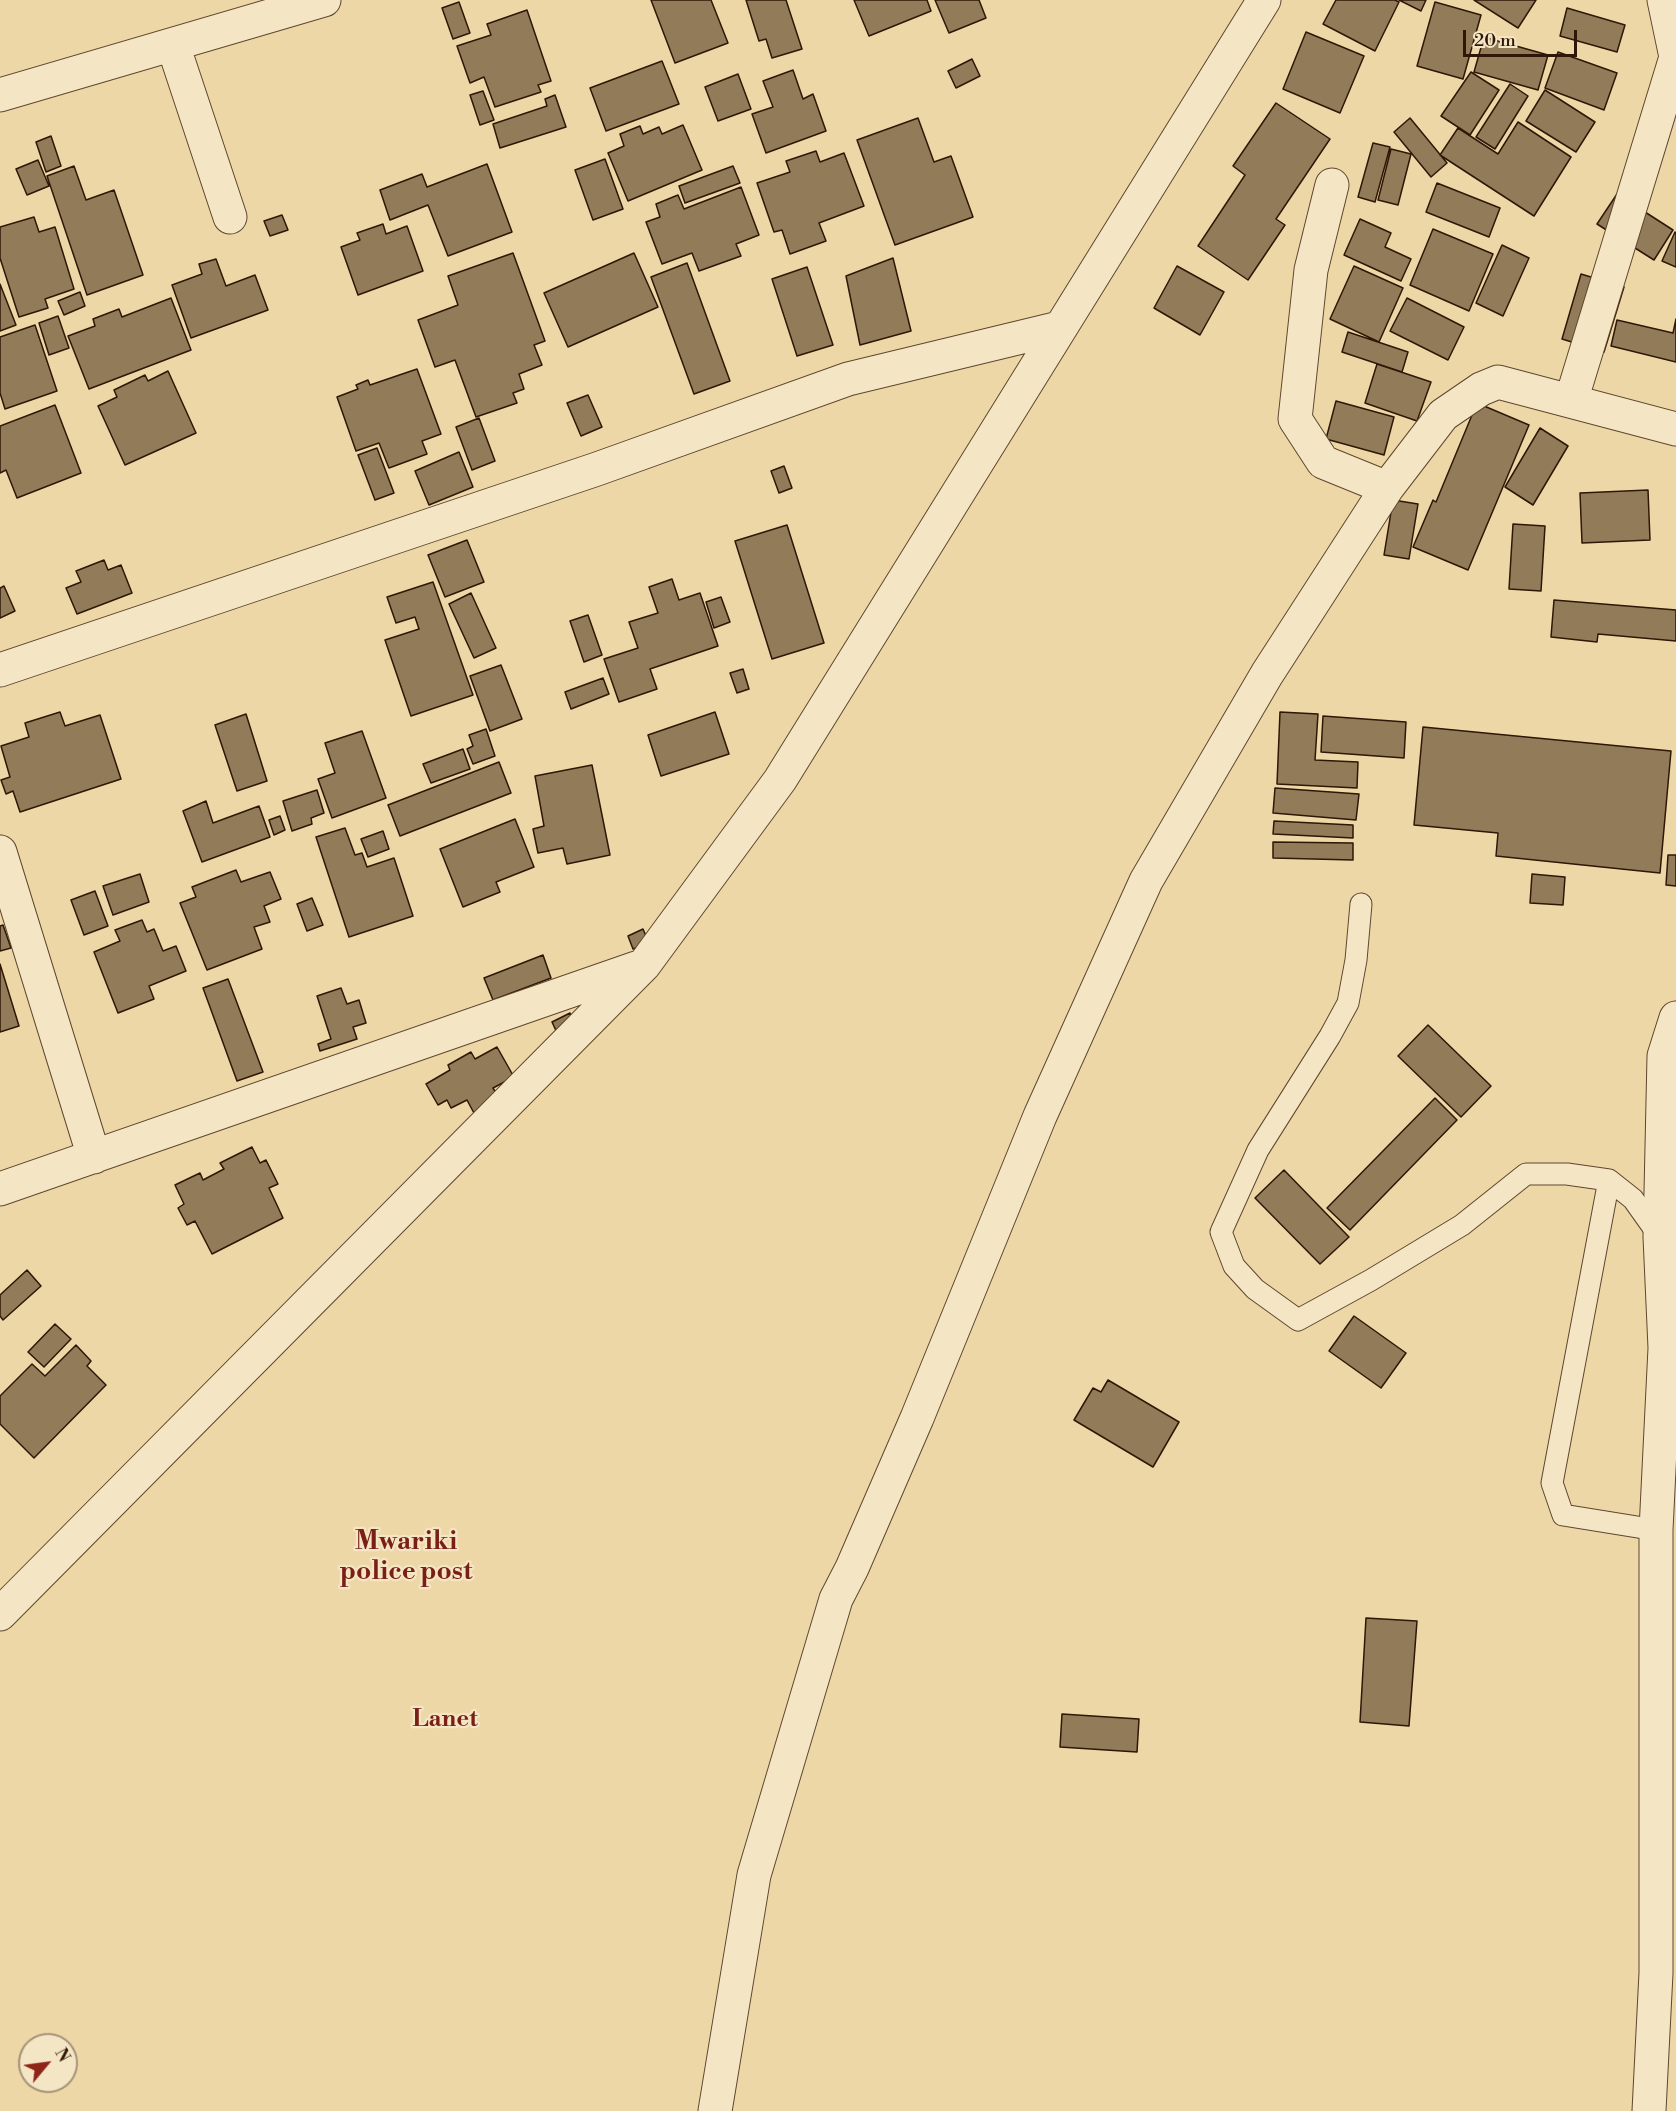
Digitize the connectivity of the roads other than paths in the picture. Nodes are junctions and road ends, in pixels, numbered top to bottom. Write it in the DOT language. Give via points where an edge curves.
graph roads {
  1 [pos="324,0"];
  2 [pos="1264,0"];
  3 [pos="1664,0"];
  4 [pos="173,45"];
  5 [pos="0,95"];
  6 [pos="1332,185"];
  7 [pos="230,217"];
  8 [pos="1059,328"];
  9 [pos="1571,401"];
  10 [pos="1676,429"];
  11 [pos="1387,488"];
  12 [pos="0,670"];
  13 [pos="0,852"];
  14 [pos="1361,904"];
  15 [pos="644,965"];
  16 [pos="1676,1018"];
  17 [pos="94,1157"];
  18 [pos="1609,1180"];
  19 [pos="0,1189"];
  20 [pos="1660,1237"];
  21 [pos="1656,1530"];
  22 [pos="0,1614"];
  23 [pos="715,2111"];
  24 [pos="1649,2111"];
  1 -- 4 [label="street"];
  2 -- 8 [label="street"];
  3 -- 9 [label="street" via="1676,57"];
  4 -- 5 [label="street"];
  4 -- 7 [label="street"];
  6 -- 11 [label="street" via="1311,270 1295,419 1323,462"];
  8 -- 12 [label="street" via="848,379 597,469"];
  8 -- 15 [label="street" via="780,780"];
  9 -- 10 [label="street"];
  9 -- 11 [label="street" via="1498,382 1481,389 1443,415"];
  11 -- 23 [label="street" via="1267,674 1146,881 1040,1116 917,1418 836,1599 754,1875"];
  13 -- 17 [label="street"];
  14 -- 18 [label="lane" via="1348,1003 1258,1150 1221,1232 1234,1266 1255,1289 1298,1320 1462,1225 1526,1174"];
  15 -- 17 [label="street"];
  15 -- 22 [label="street"];
  16 -- 20 [label="street" via="1664,1056"];
  17 -- 19 [label="street"];
  18 -- 20 [label="lane" via="1633,1199"];
  18 -- 21 [label="lane" via="1552,1484 1563,1515"];
  20 -- 21 [label="street" via="1665,1348"];
  21 -- 24 [label="street" via="1656,1973"];
}
